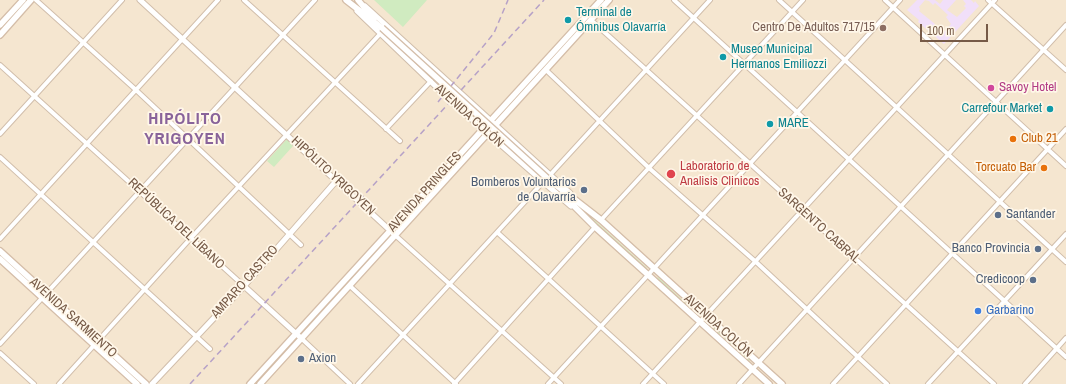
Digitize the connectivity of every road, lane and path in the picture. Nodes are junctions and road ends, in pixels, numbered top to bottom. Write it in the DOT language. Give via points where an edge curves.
graph roads {
  1 [pos="23,0"];
  2 [pos="31,0"];
  3 [pos="36,0"];
  4 [pos="122,0"];
  5 [pos="140,0"];
  6 [pos="218,0"];
  7 [pos="244,0"];
  8 [pos="315,0"];
  9 [pos="346,0"];
  10 [pos="358,0"];
  11 [pos="600,0"];
  12 [pos="609,0"];
  13 [pos="674,0"];
  14 [pos="710,0"];
  15 [pos="779,0"];
  16 [pos="803,0"];
  17 [pos="885,0"];
  18 [pos="900,0"];
  19 [pos="988,0"];
  20 [pos="994,2"];
  21 [pos="893,8"];
  22 [pos="792,12"];
  23 [pos="693,18"];
  24 [pos="591,20"];
  25 [pos="0,25"];
  26 [pos="1066,26"];
  27 [pos="381,31"];
  28 [pos="0,35"];
  29 [pos="283,36"];
  30 [pos="182,39"];
  31 [pos="83,44"];
  32 [pos="1044,50"];
  33 [pos="945,55"];
  34 [pos="846,60"];
  35 [pos="745,64"];
  36 [pos="0,65"];
  37 [pos="646,69"];
  38 [pos="546,70"];
  39 [pos="1066,70"];
  40 [pos="431,81"];
  41 [pos="335,83"];
  42 [pos="235,87"];
  43 [pos="136,90"];
  44 [pos="35,97"];
  45 [pos="996,102"];
  46 [pos="896,106"];
  47 [pos="796,112"];
  48 [pos="697,115"];
  49 [pos="490,120"];
  50 [pos="600,121"];
  51 [pos="495,125"];
  52 [pos="386,129"];
  53 [pos="483,129"];
  54 [pos="1066,129"];
  55 [pos="0,134"];
  56 [pos="287,134"];
  57 [pos="488,134"];
  58 [pos="188,139"];
  59 [pos="400,141"];
  60 [pos="88,144"];
  61 [pos="1048,150"];
  62 [pos="948,154"];
  63 [pos="0,157"];
  64 [pos="848,159"];
  65 [pos="749,163"];
  66 [pos="1066,166"];
  67 [pos="649,168"];
  68 [pos="547,178"];
  69 [pos="337,180"];
  70 [pos="239,186"];
  71 [pos="140,191"];
  72 [pos="42,195"];
  73 [pos="1000,201"];
  74 [pos="900,206"];
  75 [pos="801,210"];
  76 [pos="704,215"];
  77 [pos="601,220"];
  78 [pos="595,227"];
  79 [pos="390,230"];
  80 [pos="498,233"];
  81 [pos="288,234"];
  82 [pos="395,234"];
  83 [pos="1066,234"];
  84 [pos="190,238"];
  85 [pos="0,239"];
  86 [pos="94,243"];
  87 [pos="301,245"];
  88 [pos="1052,250"];
  89 [pos="0,251"];
  90 [pos="953,253"];
  91 [pos="854,258"];
  92 [pos="0,259"];
  93 [pos="756,262"];
  94 [pos="1066,262"];
  95 [pos="654,268"];
  96 [pos="647,275"];
  97 [pos="549,279"];
  98 [pos="451,284"];
  99 [pos="244,286"];
  100 [pos="350,286"];
  101 [pos="144,290"];
  102 [pos="43,295"];
  103 [pos="1005,300"];
  104 [pos="906,304"];
  105 [pos="806,310"];
  106 [pos="706,316"];
  107 [pos="700,323"];
  108 [pos="601,326"];
  109 [pos="502,330"];
  110 [pos="296,333"];
  111 [pos="402,336"];
  112 [pos="195,337"];
  113 [pos="1066,338"];
  114 [pos="302,339"];
  115 [pos="95,342"];
  116 [pos="0,344"];
  117 [pos="1056,348"];
  118 [pos="210,349"];
  119 [pos="958,352"];
  120 [pos="0,353"];
  121 [pos="857,357"];
  122 [pos="1066,357"];
  123 [pos="759,363"];
  124 [pos="752,369"];
  125 [pos="653,374"];
  126 [pos="554,377"];
  127 [pos="34,384"];
  128 [pos="59,384"];
  129 [pos="137,384"];
  130 [pos="146,384"];
  131 [pos="152,384"];
  132 [pos="250,384"];
  133 [pos="260,384"];
  134 [pos="350,384"];
  135 [pos="358,384"];
  136 [pos="455,384"];
  137 [pos="548,384"];
  138 [pos="561,384"];
  139 [pos="643,384"];
  140 [pos="664,384"];
  141 [pos="739,384"];
  142 [pos="769,384"];
  143 [pos="782,384"];
  144 [pos="833,384"];
  145 [pos="887,384"];
  146 [pos="928,384"];
  147 [pos="994,384"];
  148 [pos="1024,384"];
  1 -- 25 [label="main road"];
  2 -- 28 [label="main road"];
  3 -- 31 [label="street"];
  4 -- 31 [label="street"];
  5 -- 30 [label="street, HIPÓLITO YRIGOYEN"];
  6 -- 30 [label="street"];
  7 -- 29 [label="street"];
  8 -- 29 [label="street"];
  9 -- 27 [label="main road, AVENIDA COLÓN"];
  10 -- 27 [label="main road, AVENIDA COLÓN"];
  10 -- 49 [label="street, AVENIDA COLÓN"];
  11 -- 49 [label="main road, AVENIDA PRINGLES"];
  12 -- 24 [label="main road, AVENIDA PRINGLES"];
  13 -- 23 [label="street"];
  14 -- 23 [label="street"];
  15 -- 22 [label="street"];
  16 -- 22 [label="street"];
  17 -- 21 [label="street"];
  18 -- 21 [label="street"];
  19 -- 20 [label="street"];
  20 -- 32 [label="street"];
  20 -- 33 [label="street"];
  21 -- 33 [label="street"];
  21 -- 34 [label="street"];
  22 -- 34 [label="street"];
  22 -- 35 [label="street"];
  23 -- 35 [label="street"];
  23 -- 37 [label="street"];
  24 -- 37 [label="street, SARGENTO CABRAL"];
  24 -- 38 [label="main road, AVENIDA PRINGLES"];
  26 -- 32 [label="street"];
  27 -- 40 [label="street, AVENIDA COLÓN"];
  27 -- 41 [label="street"];
  27 -- 68 [label="main road, AVENIDA COLÓN, bridge"];
  29 -- 41 [label="street"];
  29 -- 42 [label="street"];
  30 -- 42 [label="street, HIPÓLITO YRIGOYEN"];
  30 -- 43 [label="street"];
  31 -- 43 [label="street"];
  31 -- 44 [label="street"];
  32 -- 39 [label="street"];
  32 -- 45 [label="street"];
  33 -- 45 [label="street"];
  33 -- 46 [label="street"];
  34 -- 46 [label="street"];
  34 -- 47 [label="street"];
  35 -- 47 [label="street"];
  35 -- 48 [label="street"];
  36 -- 44 [label="street, REPÚBLICA DEL LÍBANO"];
  37 -- 48 [label="street, SARGENTO CABRAL"];
  37 -- 50 [label="street"];
  38 -- 50 [label="street"];
  38 -- 51 [label="main road, AVENIDA PRINGLES"];
  40 -- 52 [label="street"];
  40 -- 53 [label="street, AVENIDA COLÓN"];
  41 -- 52 [label="street"];
  41 -- 56 [label="street"];
  42 -- 56 [label="street, HIPÓLITO YRIGOYEN"];
  42 -- 58 [label="street"];
  43 -- 58 [label="street"];
  43 -- 60 [label="street"];
  44 -- 55 [label="street"];
  44 -- 60 [label="street, REPÚBLICA DEL LÍBANO"];
  45 -- 61 [label="street"];
  45 -- 62 [label="street"];
  46 -- 62 [label="street"];
  46 -- 64 [label="street"];
  47 -- 64 [label="street"];
  47 -- 65 [label="street"];
  48 -- 65 [label="street, SARGENTO CABRAL"];
  48 -- 67 [label="street"];
  49 -- 51 [label="street, AVENIDA COLÓN"];
  49 -- 53 [label="main road, AVENIDA PRINGLES"];
  50 -- 67 [label="street"];
  50 -- 68 [label="street"];
  51 -- 57 [label="main road, AVENIDA PRINGLES"];
  51 -- 68 [label="street, AVENIDA COLÓN"];
  52 -- 59 [label="street"];
  53 -- 57 [label="street, AVENIDA COLÓN"];
  53 -- 79 [label="main road, AVENIDA PRINGLES"];
  54 -- 61 [label="street"];
  56 -- 69 [label="street, HIPÓLITO YRIGOYEN"];
  56 -- 70 [label="street"];
  57 -- 68 [label="street, AVENIDA COLÓN"];
  57 -- 82 [label="main road, AVENIDA PRINGLES"];
  58 -- 70 [label="street"];
  58 -- 71 [label="street"];
  60 -- 71 [label="street, REPÚBLICA DEL LÍBANO"];
  60 -- 72 [label="street"];
  61 -- 66 [label="street"];
  61 -- 73 [label="street"];
  62 -- 73 [label="street"];
  62 -- 74 [label="street"];
  63 -- 72 [label="street"];
  64 -- 74 [label="street"];
  64 -- 75 [label="street"];
  65 -- 75 [label="street, SARGENTO CABRAL"];
  65 -- 76 [label="street"];
  67 -- 76 [label="street"];
  67 -- 77 [label="street"];
  68 -- 77 [label="main road, AVENIDA COLÓN"];
  68 -- 78 [label="main road, AVENIDA COLÓN"];
  68 -- 80 [label="street"];
  69 -- 79 [label="street, HIPÓLITO YRIGOYEN"];
  69 -- 81 [label="street, AMPARO CASTRO"];
  70 -- 81 [label="street"];
  70 -- 84 [label="street"];
  71 -- 84 [label="street, REPÚBLICA DEL LÍBANO"];
  71 -- 86 [label="street"];
  72 -- 85 [label="street"];
  72 -- 86 [label="street"];
  73 -- 88 [label="street"];
  73 -- 90 [label="street"];
  74 -- 90 [label="street"];
  74 -- 91 [label="street"];
  75 -- 91 [label="street, SARGENTO CABRAL"];
  75 -- 93 [label="street"];
  76 -- 93 [label="street"];
  76 -- 95 [label="street"];
  77 -- 95 [label="main road, AVENIDA COLÓN"];
  78 -- 96 [label="main road, AVENIDA COLÓN"];
  78 -- 97 [label="street"];
  79 -- 82 [label="street, HIPÓLITO YRIGOYEN"];
  79 -- 110 [label="main road, AVENIDA PRINGLES"];
  80 -- 97 [label="street"];
  80 -- 98 [label="street"];
  81 -- 87 [label="street"];
  81 -- 99 [label="street, AMPARO CASTRO"];
  82 -- 98 [label="street, HIPÓLITO YRIGOYEN"];
  82 -- 100 [label="main road, AVENIDA PRINGLES"];
  83 -- 88 [label="street"];
  84 -- 99 [label="street, REPÚBLICA DEL LÍBANO"];
  84 -- 101 [label="street"];
  86 -- 101 [label="street"];
  86 -- 102 [label="street"];
  88 -- 94 [label="street"];
  88 -- 103 [label="street"];
  89 -- 102 [label="main road, AVENIDA SARMIENTO"];
  90 -- 103 [label="street"];
  90 -- 104 [label="street"];
  91 -- 104 [label="street, SARGENTO CABRAL"];
  91 -- 105 [label="street"];
  92 -- 102 [label="main road, AVENIDA SARMIENTO"];
  93 -- 105 [label="street"];
  93 -- 106 [label="street"];
  95 -- 96 [label="street"];
  95 -- 106 [label="main road, AVENIDA COLÓN"];
  96 -- 107 [label="main road, AVENIDA COLÓN"];
  96 -- 108 [label="street"];
  97 -- 108 [label="street"];
  97 -- 109 [label="street"];
  98 -- 109 [label="street, HIPÓLITO YRIGOYEN"];
  98 -- 111 [label="street"];
  99 -- 110 [label="street, REPÚBLICA DEL LÍBANO"];
  99 -- 112 [label="street, AMPARO CASTRO"];
  100 -- 111 [label="street"];
  100 -- 114 [label="main road, AVENIDA PRINGLES"];
  101 -- 112 [label="street"];
  101 -- 115 [label="street"];
  102 -- 115 [label="main road, AVENIDA SARMIENTO"];
  102 -- 116 [label="street"];
  103 -- 117 [label="street"];
  103 -- 119 [label="street"];
  104 -- 119 [label="street, SARGENTO CABRAL"];
  104 -- 121 [label="street"];
  105 -- 121 [label="street"];
  105 -- 123 [label="street"];
  106 -- 107 [label="street"];
  106 -- 123 [label="main road, AVENIDA COLÓN"];
  107 -- 124 [label="main road, AVENIDA COLÓN"];
  107 -- 125 [label="street"];
  108 -- 125 [label="street"];
  108 -- 126 [label="street"];
  109 -- 126 [label="street, HIPÓLITO YRIGOYEN"];
  109 -- 136 [label="street"];
  110 -- 114 [label="street, REPÚBLICA DEL LÍBANO"];
  110 -- 132 [label="main road, AVENIDA PRINGLES"];
  111 -- 135 [label="street"];
  111 -- 136 [label="street"];
  112 -- 118 [label="street"];
  112 -- 131 [label="street, AMPARO CASTRO"];
  113 -- 117 [label="street"];
  114 -- 133 [label="main road, AVENIDA PRINGLES"];
  114 -- 134 [label="street, REPÚBLICA DEL LÍBANO"];
  115 -- 128 [label="street"];
  115 -- 129 [label="main road, AVENIDA SARMIENTO"];
  115 -- 130 [label="main road, AVENIDA SARMIENTO"];
  117 -- 122 [label="street"];
  117 -- 148 [label="street"];
  119 -- 146 [label="street"];
  119 -- 147 [label="street, SARGENTO CABRAL"];
  120 -- 127 [label="street"];
  121 -- 144 [label="street"];
  121 -- 145 [label="street"];
  123 -- 124 [label="street"];
  123 -- 143 [label="main road, AVENIDA COLÓN"];
  124 -- 141 [label="street"];
  124 -- 142 [label="main road, AVENIDA COLÓN"];
  125 -- 139 [label="street"];
  125 -- 140 [label="street"];
  126 -- 137 [label="street"];
  126 -- 138 [label="street, HIPÓLITO YRIGOYEN"];
}
